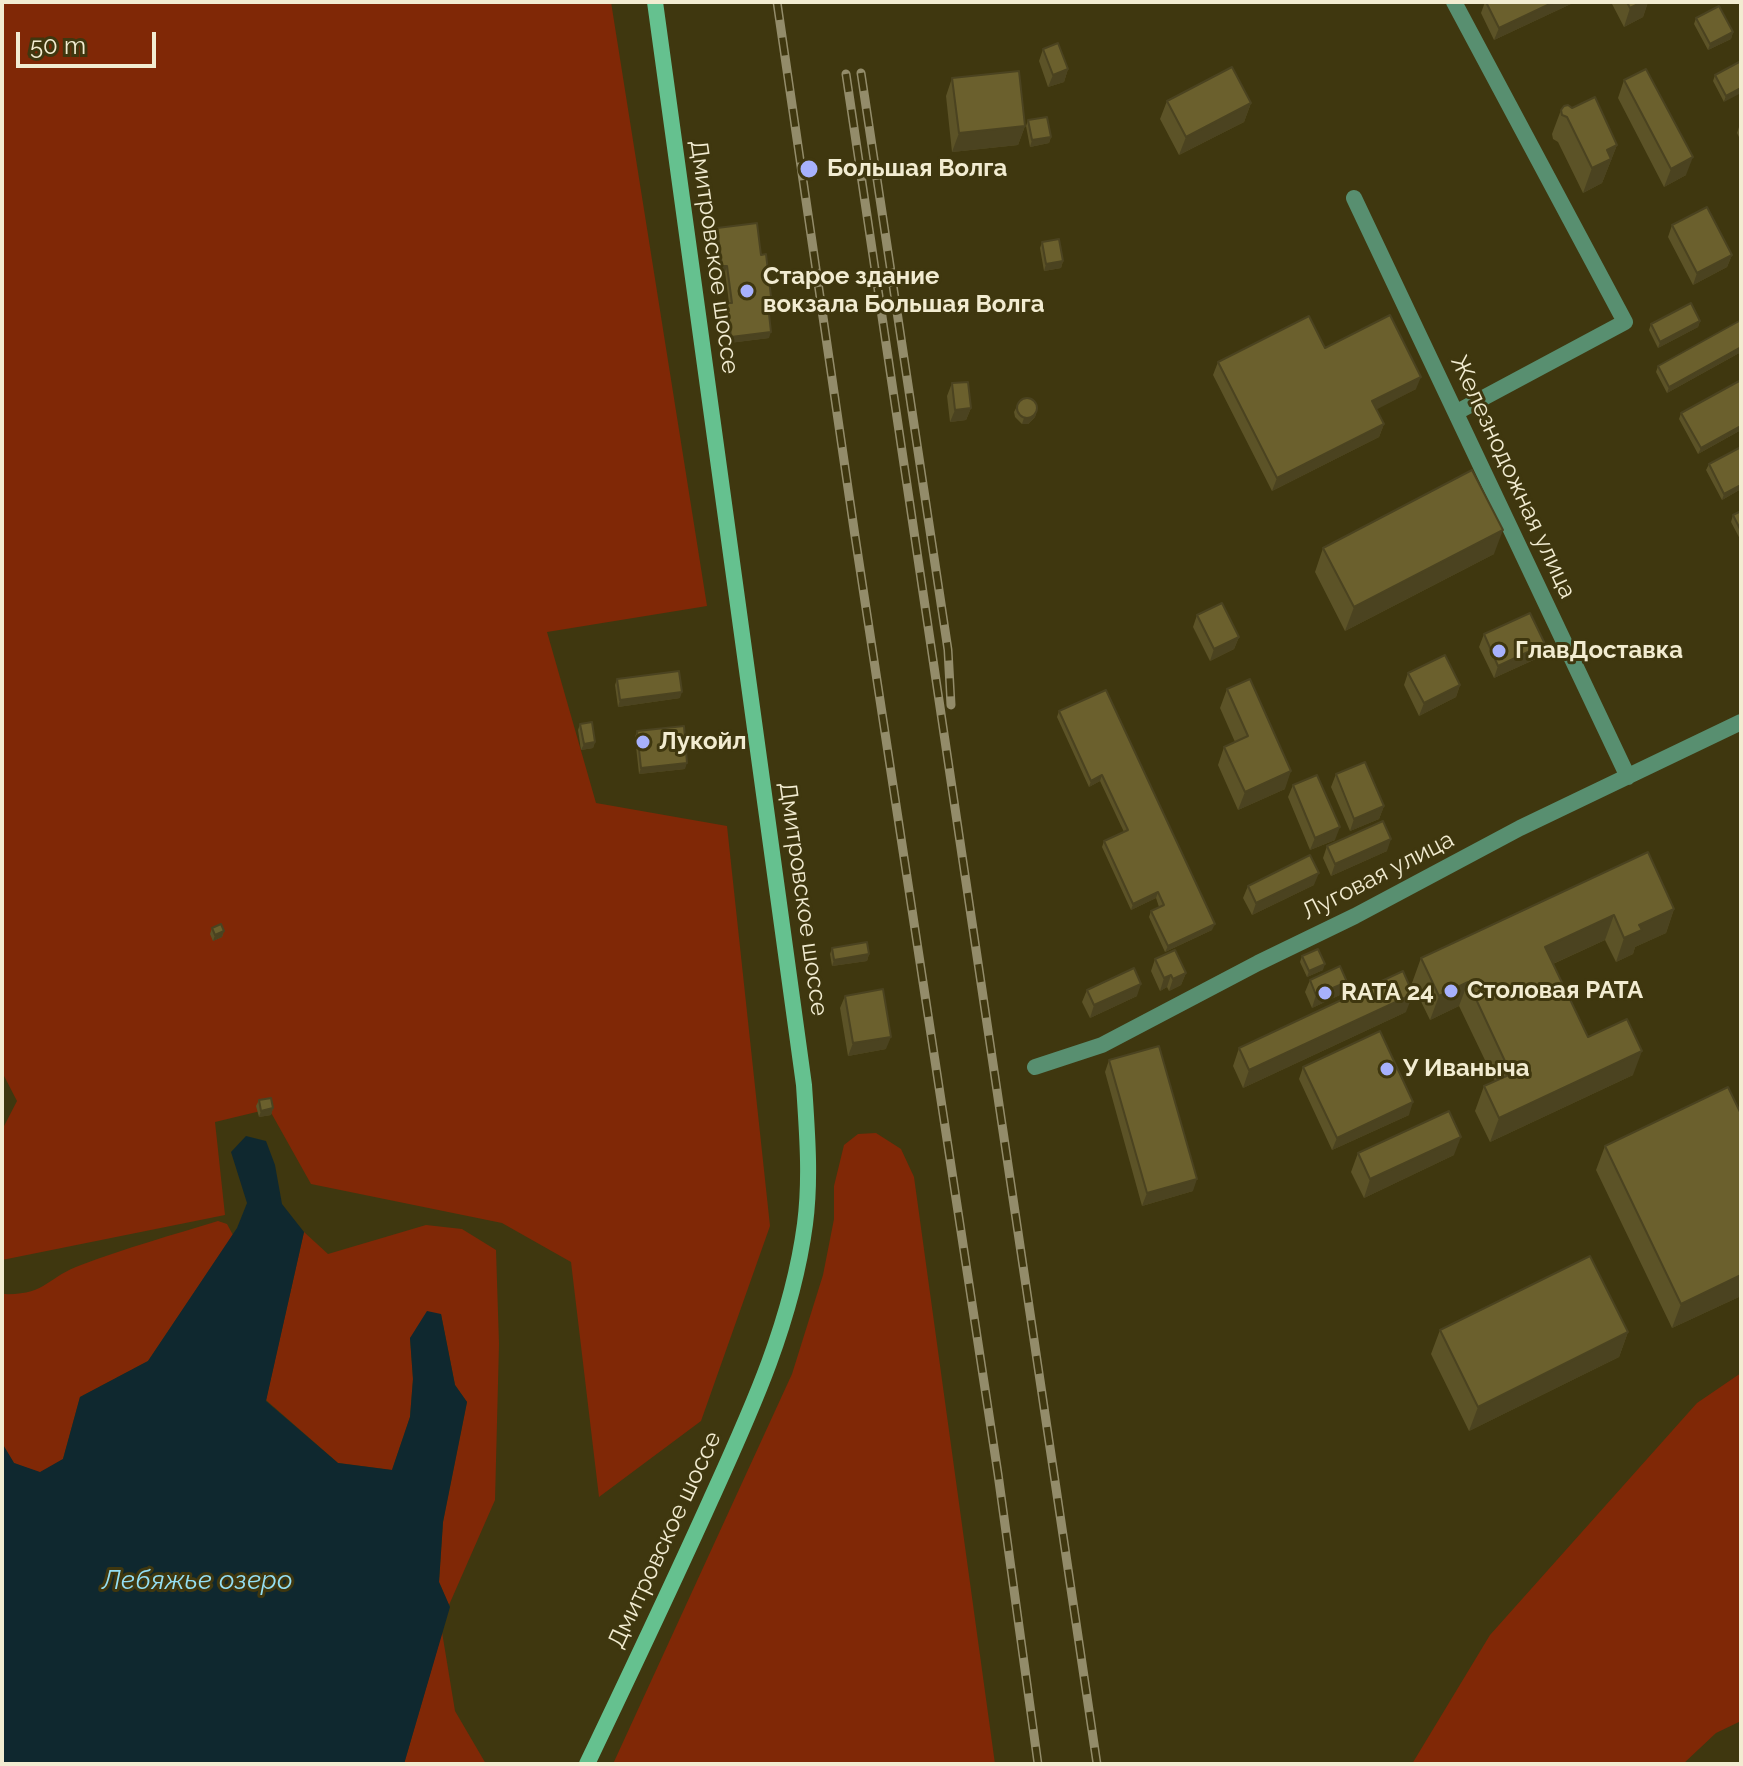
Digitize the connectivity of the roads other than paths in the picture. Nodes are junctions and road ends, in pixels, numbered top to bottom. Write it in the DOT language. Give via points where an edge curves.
graph roads {
  1 [pos="655,2"];
  2 [pos="1454,2"];
  3 [pos="1354,198"];
  4 [pos="1457,412"];
  5 [pos="1741,722"];
  6 [pos="1628,777"];
  7 [pos="1035,1067"];
  8 [pos="587,1764"];
  1 -- 8 [label="main road, Дмитровское шоссе" via="802,1072 809,1183 789,1304 762,1382"];
  2 -- 4 [label="street" via="1625,322"];
  3 -- 4 [label="street, Железнодожная улица"];
  4 -- 6 [label="street, Железнодожная улица"];
  5 -- 6 [label="street, Луговая улица"];
  6 -- 7 [label="street, Луговая улица" via="1102,1045"];
}
